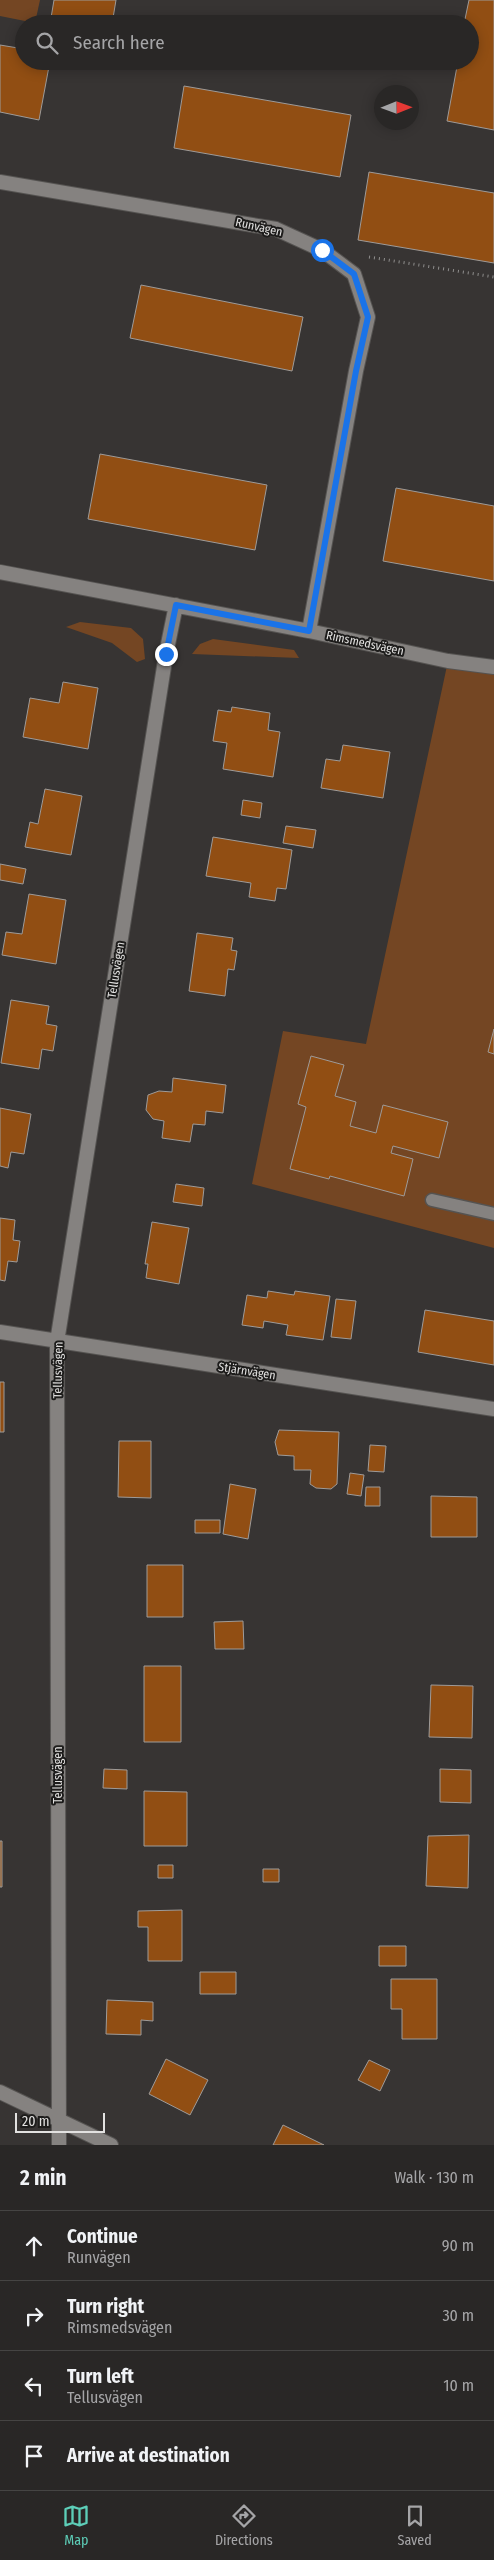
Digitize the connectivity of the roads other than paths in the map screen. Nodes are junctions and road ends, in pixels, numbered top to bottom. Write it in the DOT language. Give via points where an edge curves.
graph roads {
  1 [pos="0,182"];
  2 [pos="0,572"];
  3 [pos="176,605"];
  4 [pos="309,631"];
  5 [pos="494,667"];
  6 [pos="432,1200"];
  7 [pos="494,1214"];
  8 [pos="0,1332"];
  9 [pos="57,1342"];
  10 [pos="494,1409"];
  11 [pos="0,2092"];
  12 [pos="59,2118"];
  13 [pos="59,2145"];
  14 [pos="111,2145"];
  1 -- 4 [label="street, Runvägen" via="276,228 322,250 354,274 368,317"];
  2 -- 3 [label="street, Rimsmedsvägen"];
  3 -- 4 [label="street, Rimsmedsvägen"];
  3 -- 9 [label="street, Tellusvägen"];
  4 -- 5 [label="street, Rimsmedsvägen" via="448,661"];
  6 -- 7 [label="lane"];
  8 -- 9 [label="street, Stjärnvägen"];
  9 -- 10 [label="street, Stjärnvägen"];
  9 -- 12 [label="street, Tellusvägen"];
  11 -- 12 [label="street"];
  12 -- 13 [label="street, Tellusvägen"];
  12 -- 14 [label="street"];
}
